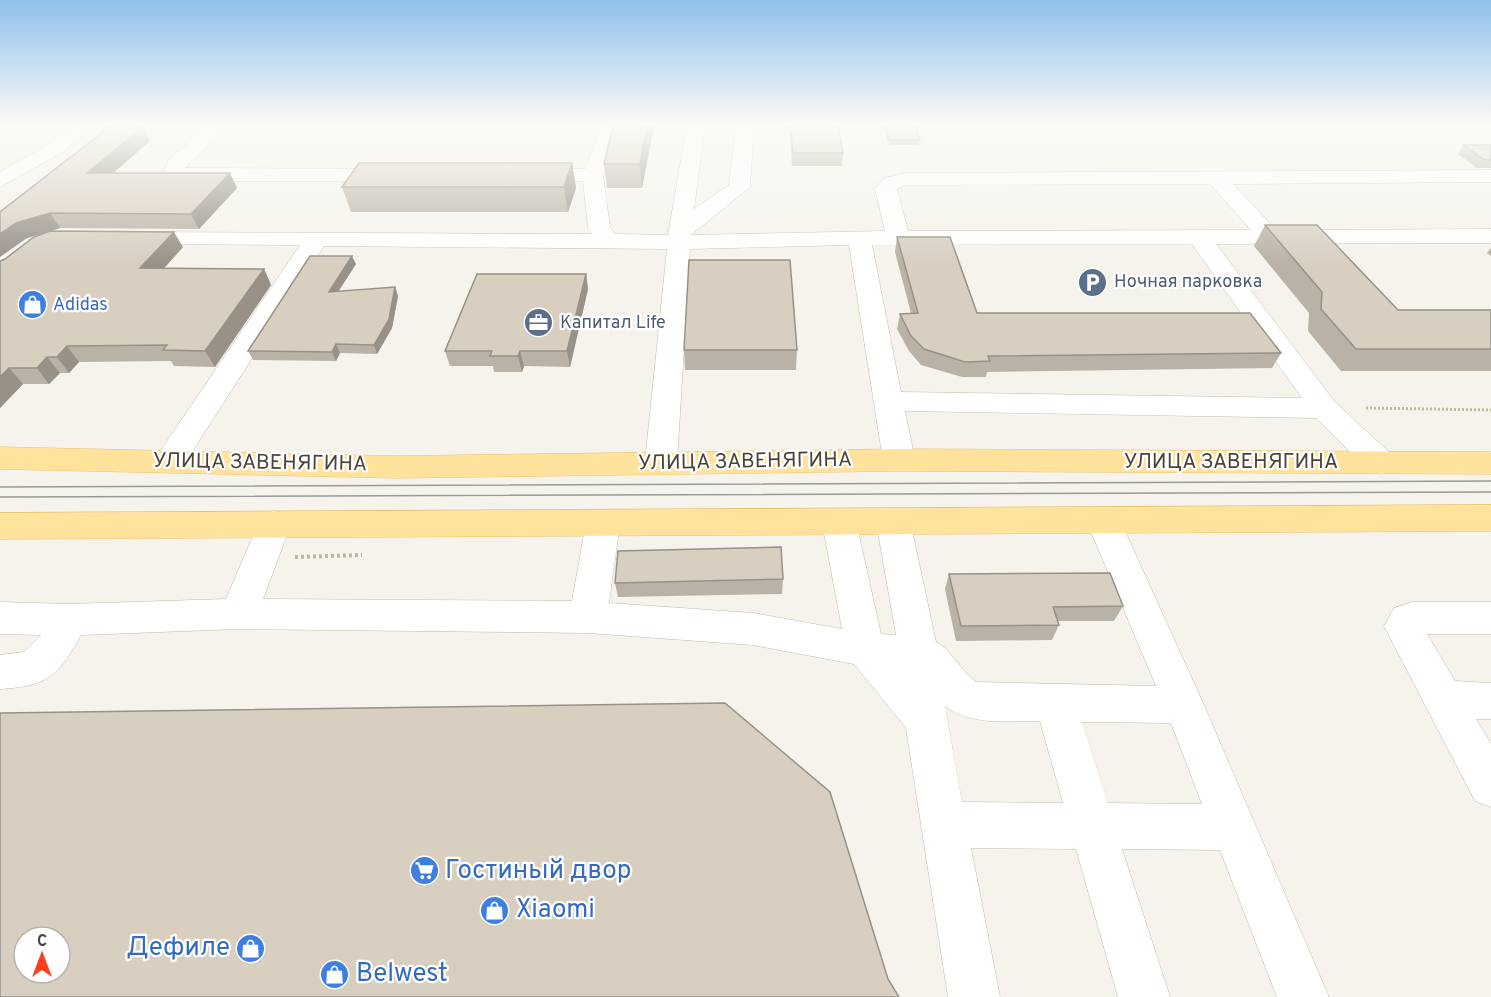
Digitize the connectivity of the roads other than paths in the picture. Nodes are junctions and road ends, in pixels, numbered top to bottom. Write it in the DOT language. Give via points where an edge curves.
graph roads {
  1 [pos="16,172"];
  2 [pos="174,172"];
  3 [pos="593,172"];
  4 [pos="689,172"];
  5 [pos="740,172"];
  6 [pos="413,175"];
  7 [pos="509,175"];
  8 [pos="592,175"];
  9 [pos="1214,176"];
  10 [pos="1491,176"];
  11 [pos="0,181"];
  12 [pos="680,236"];
  13 [pos="1269,236"];
  14 [pos="1491,236"];
  15 [pos="107,237"];
  16 [pos="317,238"];
  17 [pos="859,238"];
  18 [pos="1200,238"];
  19 [pos="898,239"];
  20 [pos="607,241"];
  21 [pos="888,401"];
  22 [pos="1323,408"];
  23 [pos="0,458"];
  24 [pos="899,460"];
  25 [pos="170,461"];
  26 [pos="661,462"];
  27 [pos="1381,463"];
  28 [pos="1491,463"];
  29 [pos="1491,518"];
  30 [pos="1103,520"];
  31 [pos="893,521"];
  32 [pos="839,522"];
  33 [pos="603,523"];
  34 [pos="274,524"];
  35 [pos="0,526"];
  36 [pos="238,614"];
  37 [pos="588,617"];
  38 [pos="0,618"];
  39 [pos="1491,618"];
  40 [pos="70,620"];
  41 [pos="865,650"];
  42 [pos="919,652"];
  43 [pos="0,672"];
  44 [pos="1443,699"];
  45 [pos="1491,701"];
  46 [pos="1055,702"];
  47 [pos="1184,705"];
  48 [pos="926,720"];
  49 [pos="1491,786"];
  50 [pos="944,825"];
  51 [pos="1233,826"];
  52 [pos="1093,828"];
  53 [pos="974,997"];
  54 [pos="1144,997"];
  55 [pos="1303,997"];
  1 -- 11 [label="lane"];
  2 -- 6 [label="lane" via="186,175"];
  3 -- 8 [label="lane"];
  4 -- 12 [label="lane"];
  5 -- 12 [label="lane" via="739,187"];
  7 -- 8 [label="lane"];
  8 -- 20 [label="lane" via="599,227"];
  9 -- 10 [label="lane"];
  9 -- 13 [label="lane"];
  9 -- 19 [label="lane" via="897,180 886,189"];
  12 -- 17 [label="lane"];
  12 -- 20 [label="lane"];
  12 -- 26 [label="lane"];
  13 -- 14 [label="lane"];
  13 -- 18 [label="lane"];
  15 -- 16 [label="lane"];
  16 -- 20 [label="lane"];
  16 -- 25 [label="lane"];
  17 -- 19 [label="lane"];
  17 -- 21 [label="lane"];
  18 -- 19 [label="lane"];
  18 -- 22 [label="lane"];
  21 -- 22 [label="lane"];
  21 -- 24 [label="lane"];
  22 -- 27 [label="lane"];
  23 -- 25 [label="main road, УЛИЦА ЗАВЕНЯГИНА"];
  24 -- 26 [label="main road, УЛИЦА ЗАВЕНЯГИНА"];
  24 -- 27 [label="main road, УЛИЦА ЗАВЕНЯГИНА"];
  25 -- 26 [label="main road, УЛИЦА ЗАВЕНЯГИНА" via="397,467"];
  27 -- 28 [label="main road, УЛИЦА ЗАВЕНЯГИНА"];
  29 -- 30 [label="main road"];
  30 -- 31 [label="main road"];
  30 -- 47 [label="lane"];
  31 -- 32 [label="main road"];
  31 -- 42 [label="lane"];
  32 -- 33 [label="main road"];
  32 -- 41 [label="lane"];
  33 -- 34 [label="main road"];
  33 -- 37 [label="lane"];
  34 -- 35 [label="main road"];
  34 -- 36 [label="lane"];
  36 -- 37 [label="lane"];
  36 -- 40 [label="lane"];
  37 -- 41 [label="lane" via="753,629"];
  38 -- 40 [label="lane"];
  39 -- 44 [label="lane" via="1412,618 1404,622 1404,630"];
  40 -- 43 [label="lane" via="43,663 29,671"];
  41 -- 42 [label="lane"];
  41 -- 48 [label="lane"];
  42 -- 46 [label="lane" via="928,656 949,684 966,698 984,702"];
  42 -- 48 [label="lane"];
  44 -- 45 [label="lane"];
  44 -- 49 [label="lane"];
  46 -- 47 [label="lane"];
  46 -- 52 [label="lane"];
  47 -- 51 [label="lane"];
  48 -- 50 [label="lane"];
  50 -- 52 [label="lane"];
  50 -- 53 [label="lane"];
  51 -- 52 [label="lane"];
  51 -- 55 [label="lane"];
  52 -- 54 [label="lane"];
}
